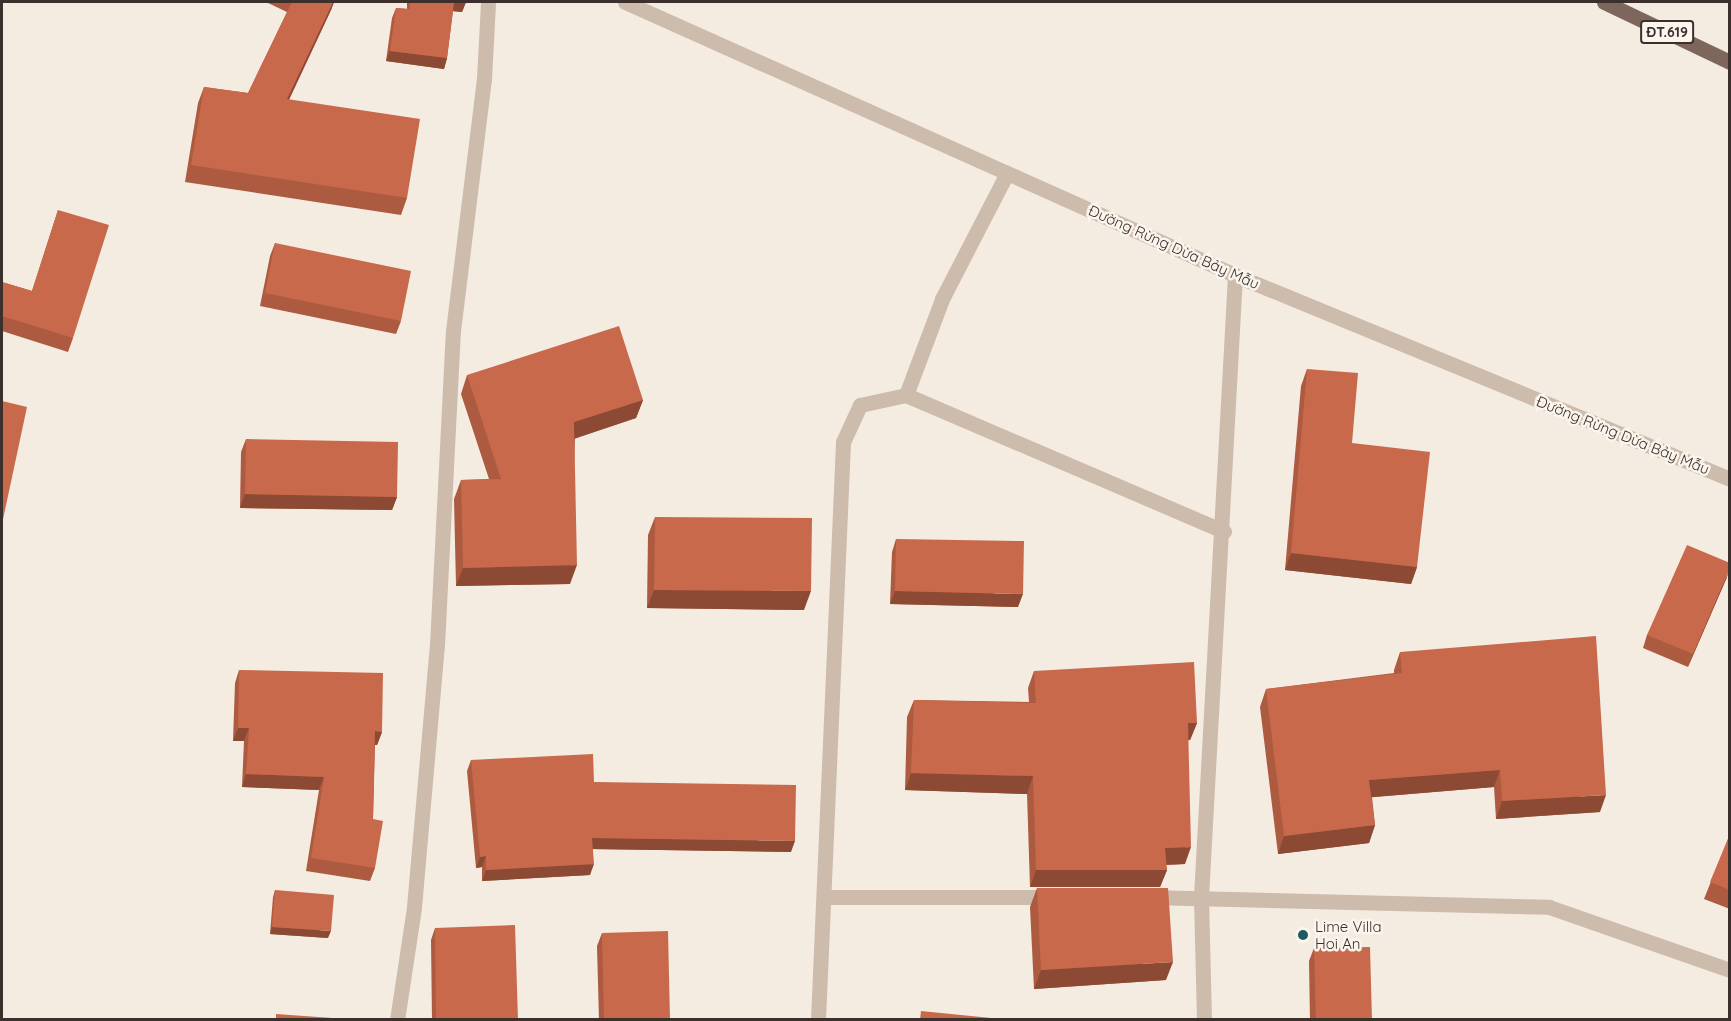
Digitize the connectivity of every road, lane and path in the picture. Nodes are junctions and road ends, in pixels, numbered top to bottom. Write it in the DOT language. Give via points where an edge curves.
graph roads {
  1 [pos="488,2"];
  2 [pos="625,2"];
  3 [pos="1604,2"];
  4 [pos="1730,62"];
  5 [pos="1007,172"];
  6 [pos="1235,275"];
  7 [pos="906,395"];
  8 [pos="1730,478"];
  9 [pos="1224,531"];
  10 [pos="824,897"];
  11 [pos="1072,897"];
  12 [pos="1131,897"];
  13 [pos="1201,897"];
  14 [pos="1730,970"];
  15 [pos="398,1020"];
  16 [pos="818,1020"];
  17 [pos="1204,1020"];
  1 -- 15 [label="street" via="484,79 453,331 437,645 415,896"];
  2 -- 5 [label="street, Đường Rừng Dừa Bảy Mẫu"];
  3 -- 4 [label="main road, ĐT.619"];
  5 -- 6 [label="street, Đường Rừng Dừa Bảy Mẫu"];
  5 -- 7 [label="street" via="942,299"];
  6 -- 8 [label="street, Đường Rừng Dừa Bảy Mẫu"];
  6 -- 9 [label="street"];
  7 -- 9 [label="street"];
  7 -- 10 [label="street" via="860,405 843,442"];
  9 -- 13 [label="street"];
  10 -- 11 [label="street"];
  10 -- 16 [label="street"];
  12 -- 13 [label="street"];
  13 -- 14 [label="street" via="1352,905 1549,907"];
  13 -- 17 [label="street"];
}
